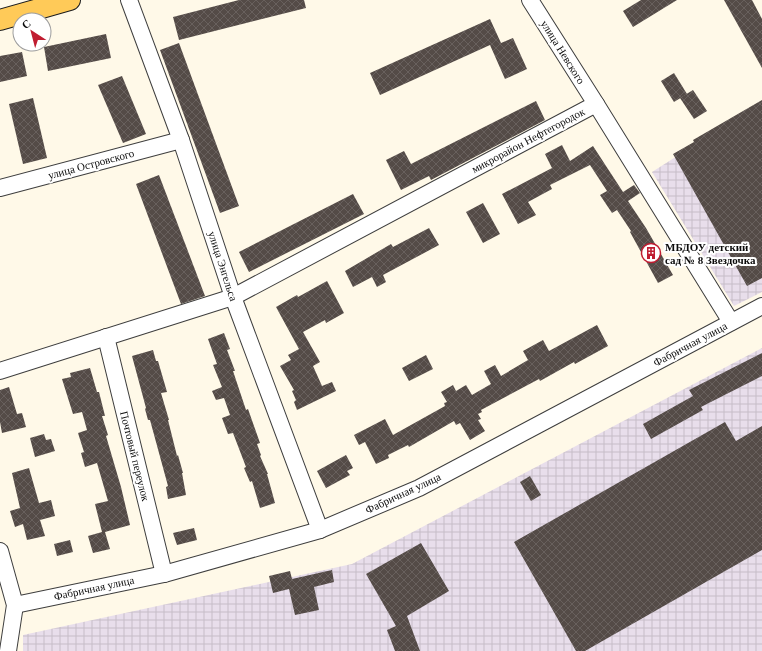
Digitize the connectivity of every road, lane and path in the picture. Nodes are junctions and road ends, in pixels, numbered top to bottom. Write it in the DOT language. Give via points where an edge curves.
graph roads {
  1 [pos="70,0"];
  2 [pos="129,0"];
  3 [pos="530,0"];
  4 [pos="0,20"];
  5 [pos="596,104"];
  6 [pos="181,140"];
  7 [pos="0,188"];
  8 [pos="233,298"];
  9 [pos="762,306"];
  10 [pos="731,322"];
  11 [pos="106,337"];
  12 [pos="0,371"];
  13 [pos="320,530"];
  14 [pos="0,551"];
  15 [pos="164,574"];
  16 [pos="15,605"];
  17 [pos="8,651"];
  1 -- 4 [label="main road"];
  2 -- 6 [label="street, улица Энгельса"];
  3 -- 5 [label="street, улица Невского"];
  5 -- 8 [label="street, микрорайон Нефтегородок"];
  5 -- 10 [label="street, микрорайон Нефтегородок"];
  6 -- 7 [label="street, улица Островского"];
  6 -- 8 [label="street, улица Энгельса"];
  8 -- 11 [label="street, микрорайон Нефтегородок"];
  8 -- 13 [label="street, улица Энгельса"];
  9 -- 10 [label="street, Фабричная улица"];
  10 -- 13 [label="street, Фабричная улица" via="419,488"];
  11 -- 12 [label="street, микрорайон Нефтегородок"];
  11 -- 15 [label="street, Почтовый переулок"];
  13 -- 15 [label="street, Фабричная улица"];
  14 -- 16 [label="street"];
  15 -- 16 [label="street, Фабричная улица"];
  16 -- 17 [label="street"];
}
